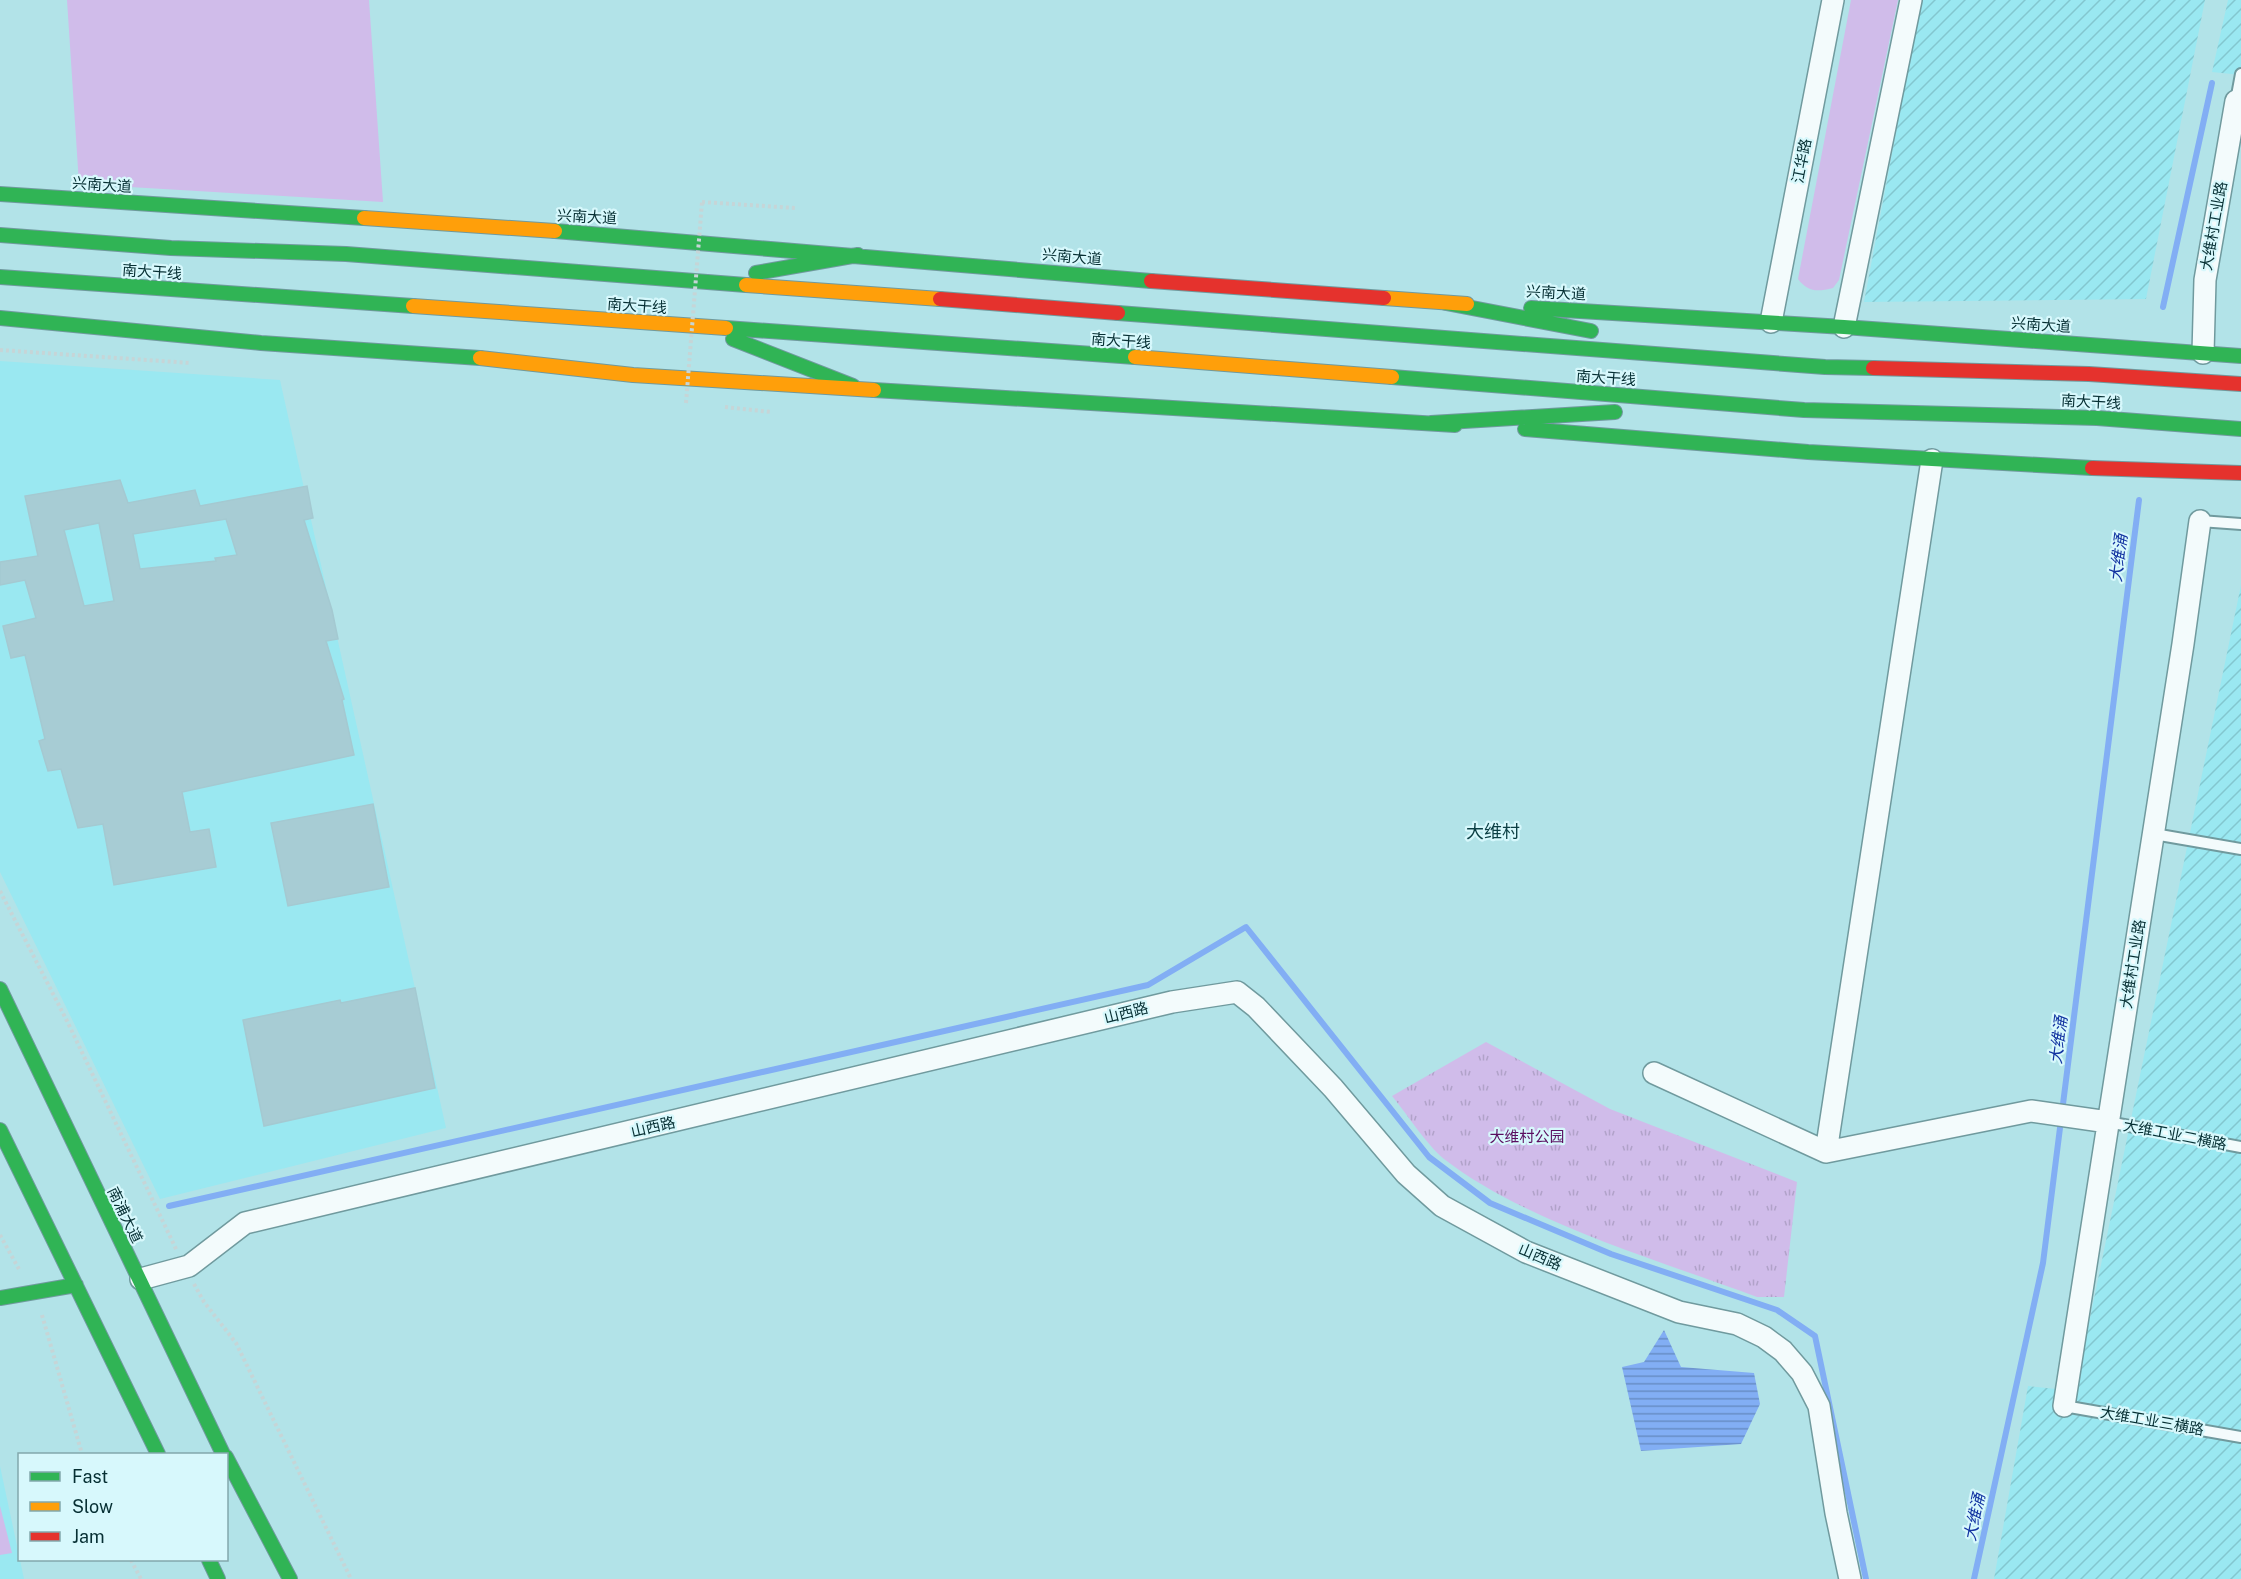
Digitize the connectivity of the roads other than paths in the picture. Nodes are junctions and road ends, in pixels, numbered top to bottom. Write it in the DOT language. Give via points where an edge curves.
graph roads {
  1 [pos="1833,0"];
  2 [pos="1911,0"];
  3 [pos="2241,74"];
  4 [pos="2236,100"];
  5 [pos="0,194"];
  6 [pos="0,235"];
  7 [pos="858,255"];
  8 [pos="0,277"];
  9 [pos="708,281"];
  10 [pos="1446,303"];
  11 [pos="0,318"];
  12 [pos="1771,322"];
  13 [pos="1845,327"];
  14 [pos="703,328"];
  15 [pos="1600,333"];
  16 [pos="1622,338"];
  17 [pos="2203,353"];
  18 [pos="2241,356"];
  19 [pos="1755,361"];
  20 [pos="2241,384"];
  21 [pos="853,386"];
  22 [pos="1747,406"];
  23 [pos="1431,423"];
  24 [pos="2241,429"];
  25 [pos="1932,460"];
  26 [pos="2241,473"];
  27 [pos="2200,521"];
  28 [pos="2241,524"];
  29 [pos="2154,834"];
  30 [pos="2241,849"];
  31 [pos="0,989"];
  32 [pos="1654,1073"];
  33 [pos="2108,1122"];
  34 [pos="0,1130"];
  35 [pos="2241,1147"];
  36 [pos="1826,1152"];
  37 [pos="141,1279"];
  38 [pos="76,1285"];
  39 [pos="0,1298"];
  40 [pos="2064,1406"];
  41 [pos="2241,1437"];
  42 [pos="157,1453"];
  43 [pos="224,1453"];
  44 [pos="228,1461"];
  45 [pos="228,1468"];
  46 [pos="198,1561"];
  47 [pos="209,1561"];
  48 [pos="205,1579"];
  49 [pos="218,1579"];
  50 [pos="277,1579"];
  51 [pos="290,1579"];
  52 [pos="1850,1579"];
  1 -- 12 [label="street, 江华路"];
  2 -- 13 [label="street"];
  3 -- 4 [label="lane"];
  4 -- 17 [label="street, 大维村工业路" via="2205,280"];
  5 -- 7 [label="main road, 兴南大道" via="651,237"];
  6 -- 9 [label="main road, 南大干线" via="171,248 346,254"];
  7 -- 9 [label="main road"];
  7 -- 10 [label="main road, 兴南大道"];
  8 -- 14 [label="main road, 南大干线"];
  9 -- 19 [label="main road, 南大干线"];
  10 -- 12 [label="main road, 兴南大道"];
  10 -- 15 [label="main road"];
  11 -- 21 [label="main road" via="261,343 501,359 633,375"];
  12 -- 13 [label="main road, 兴南大道"];
  13 -- 17 [label="main road, 兴南大道"];
  14 -- 21 [label="main road"];
  14 -- 22 [label="main road, 南大干线"];
  16 -- 19 [label="main road"];
  17 -- 18 [label="main road"];
  19 -- 20 [label="main road, 南大干线"];
  21 -- 23 [label="main road"];
  22 -- 23 [label="main road"];
  22 -- 24 [label="main road, 南大干线" via="2097,418"];
  23 -- 25 [label="main road"];
  25 -- 26 [label="main road"];
  25 -- 36 [label="street"];
  27 -- 28 [label="lane"];
  27 -- 29 [label="street, 大维村工业路"];
  29 -- 30 [label="lane"];
  29 -- 33 [label="street, 大维村工业路"];
  31 -- 37 [label="main road, 南浦大道" via="119,1241"];
  32 -- 36 [label="street"];
  33 -- 35 [label="lane, 大维工业二横路"];
  33 -- 36 [label="street" via="2031,1111"];
  33 -- 40 [label="street, 大维村工业路"];
  34 -- 38 [label="main road"];
  37 -- 43 [label="main road, 南浦大道"];
  37 -- 52 [label="street, 山西路" via="189,1266 245,1223 1172,1002 1237,992 1334,1088 1406,1174 1442,1206 1526,1252 1679,1312 1737,1324 1783,1352 1802,1372 1819,1406"];
  38 -- 39 [label="main road"];
  38 -- 42 [label="main road"];
  40 -- 41 [label="lane, 大维工业三横路"];
  44 -- 51 [label="main road, 南浦大道"];
  45 -- 50 [label="main road"];
  46 -- 48 [label="main road"];
  47 -- 49 [label="main road"];
}
